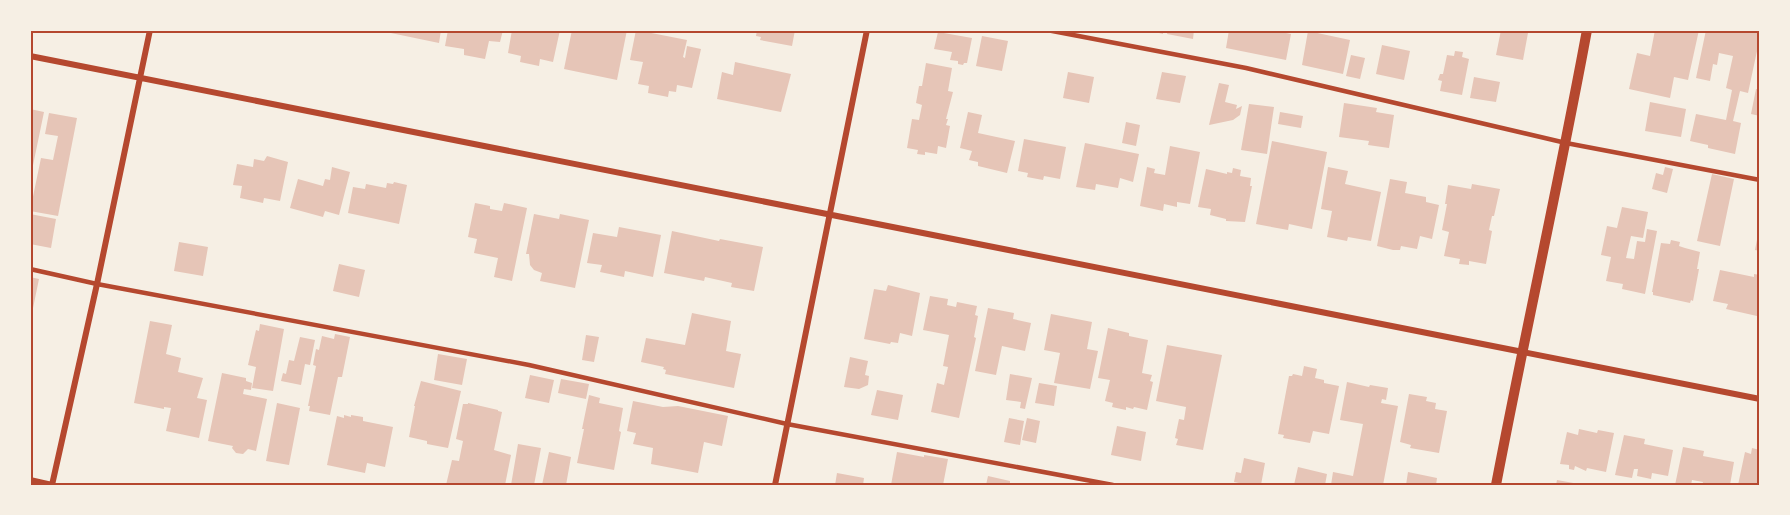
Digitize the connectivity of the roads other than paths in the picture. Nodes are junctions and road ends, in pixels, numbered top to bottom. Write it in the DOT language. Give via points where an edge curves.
graph roads {
  1 [pos="150,30"];
  2 [pos="867,30"];
  3 [pos="1047,30"];
  4 [pos="1587,30"];
  5 [pos="30,56"];
  6 [pos="141,78"];
  7 [pos="1566,143"];
  8 [pos="1760,180"];
  9 [pos="830,214"];
  10 [pos="30,269"];
  11 [pos="97,284"];
  12 [pos="1522,352"];
  13 [pos="1760,399"];
  14 [pos="787,424"];
  15 [pos="30,480"];
  16 [pos="52,485"];
  17 [pos="775,485"];
  18 [pos="1113,485"];
  19 [pos="1496,485"];
  1 -- 6 [label="street"];
  2 -- 9 [label="street"];
  3 -- 7 [label="lane" via="1246,68"];
  4 -- 7 [label="street"];
  5 -- 6 [label="street"];
  6 -- 9 [label="street"];
  6 -- 11 [label="street"];
  7 -- 8 [label="lane"];
  7 -- 12 [label="street"];
  9 -- 12 [label="street"];
  9 -- 14 [label="street"];
  10 -- 11 [label="lane"];
  11 -- 14 [label="lane" via="529,365"];
  11 -- 16 [label="street"];
  12 -- 13 [label="street"];
  12 -- 19 [label="street"];
  14 -- 17 [label="street"];
  14 -- 18 [label="lane"];
  15 -- 16 [label="street"];
}
